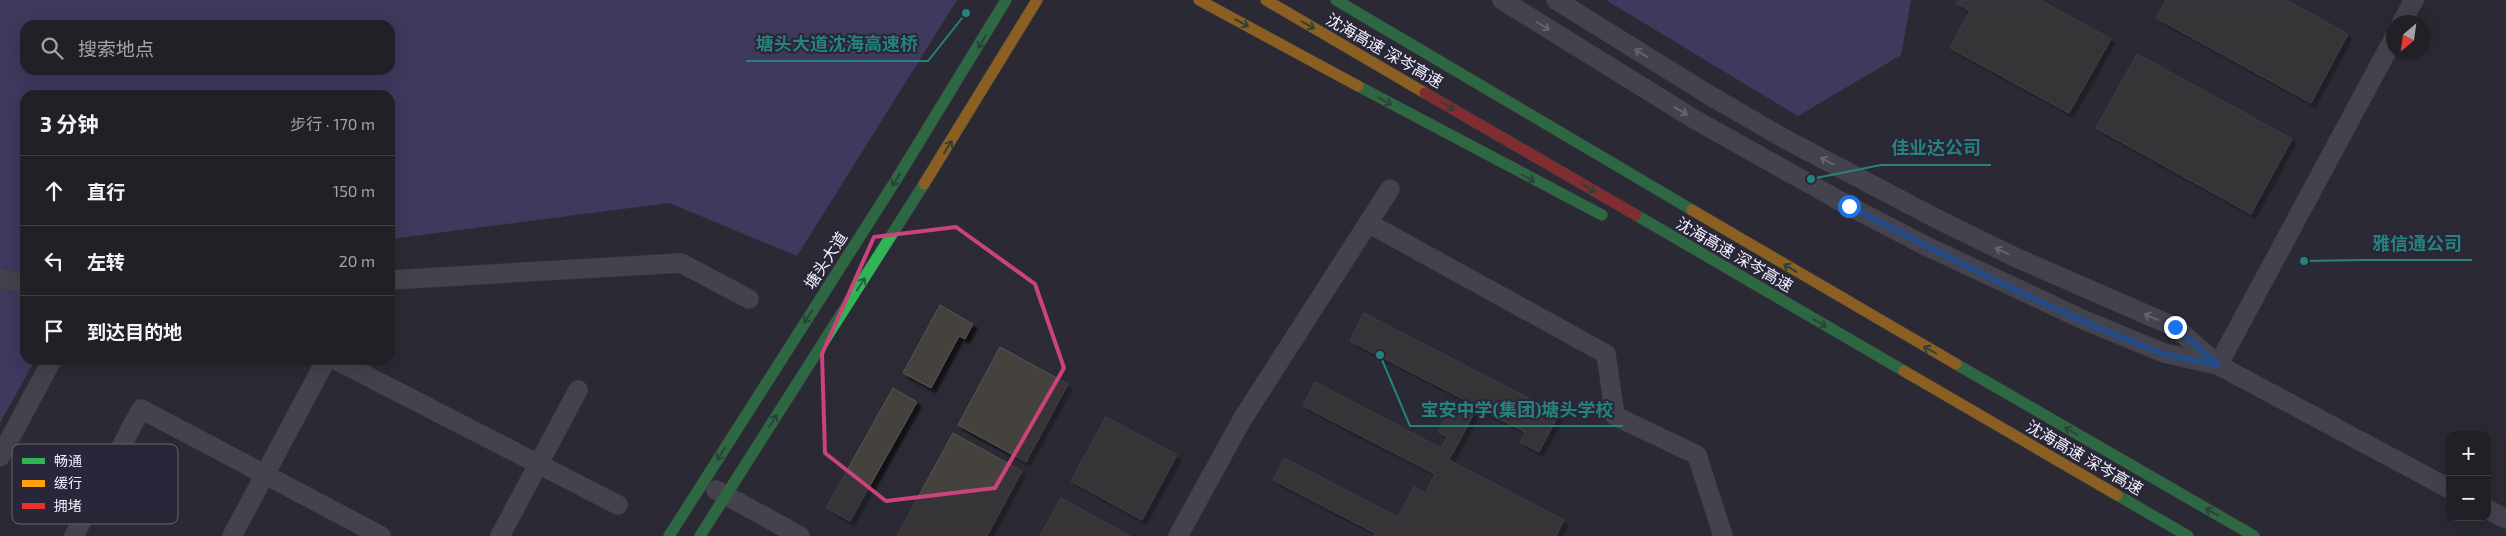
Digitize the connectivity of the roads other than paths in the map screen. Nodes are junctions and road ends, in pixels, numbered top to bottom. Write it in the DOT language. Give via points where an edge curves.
graph roads {
  1 [pos="1006,0"];
  2 [pos="1036,0"];
  3 [pos="1199,0"];
  4 [pos="1266,0"];
  5 [pos="1336,0"];
  6 [pos="1502,0"];
  7 [pos="1556,0"];
  8 [pos="2414,0"];
  9 [pos="2406,15"];
  10 [pos="2386,53"];
  11 [pos="1390,189"];
  12 [pos="1611,219"];
  13 [pos="1368,223"];
  14 [pos="1670,248"];
  15 [pos="0,278"];
  16 [pos="395,280"];
  17 [pos="20,283"];
  18 [pos="749,299"];
  19 [pos="1797,310"];
  20 [pos="49,365"];
  21 [pos="323,365"];
  22 [pos="346,365"];
  23 [pos="2218,365"];
  24 [pos="578,390"];
  25 [pos="123,444"];
  26 [pos="0,457"];
  27 [pos="538,464"];
  28 [pos="265,475"];
  29 [pos="703,482"];
  30 [pos="2446,487"];
  31 [pos="726,495"];
  32 [pos="618,505"];
  33 [pos="2491,511"];
  34 [pos="2506,519"];
  35 [pos="80,524"];
  36 [pos="74,536"];
  37 [pos="232,536"];
  38 [pos="381,536"];
  39 [pos="500,536"];
  40 [pos="669,536"];
  41 [pos="700,536"];
  42 [pos="800,536"];
  43 [pos="1178,536"];
  44 [pos="1723,536"];
  45 [pos="2188,536"];
  46 [pos="2254,536"];
  1 -- 29 [label="main road, 塘头大道, one-way" via="896,180"];
  31 -- 2 [label="main road, one-way" via="918,194"];
  3 -- 12 [label="main road, one-way" via="1457,140"];
  4 -- 19 [label="main road, 沈海高速 深岑高速, one-way"];
  46 -- 5 [label="main road, 沈海高速 深岑高速, one-way"];
  6 -- 23 [label="street, one-way" via="1694,120 1926,246 2164,354"];
  23 -- 7 [label="street, one-way" via="2175,327 2017,258 1862,181 1709,95"];
  8 -- 9 [label="street"];
  10 -- 23 [label="street"];
  11 -- 13 [label="street"];
  13 -- 43 [label="street" via="1243,418"];
  13 -- 44 [label="street" via="1606,354 1615,416 1697,455"];
  14 -- 19 [label="main road"];
  15 -- 17 [label="street"];
  16 -- 18 [label="street" via="681,263"];
  19 -- 45 [label="main road, 沈海高速 深岑高速, one-way"];
  20 -- 26 [label="street"];
  21 -- 28 [label="street"];
  22 -- 27 [label="street"];
  23 -- 30 [label="street"];
  24 -- 27 [label="street"];
  25 -- 28 [label="street" via="141,409"];
  27 -- 32 [label="street"];
  27 -- 39 [label="street"];
  28 -- 37 [label="street"];
  28 -- 38 [label="street"];
  29 -- 31 [label="street"];
  29 -- 40 [label="main road, 塘头大道"];
  31 -- 41 [label="main road"];
  31 -- 42 [label="street"];
  33 -- 34 [label="street"];
  35 -- 36 [label="street"];
}
